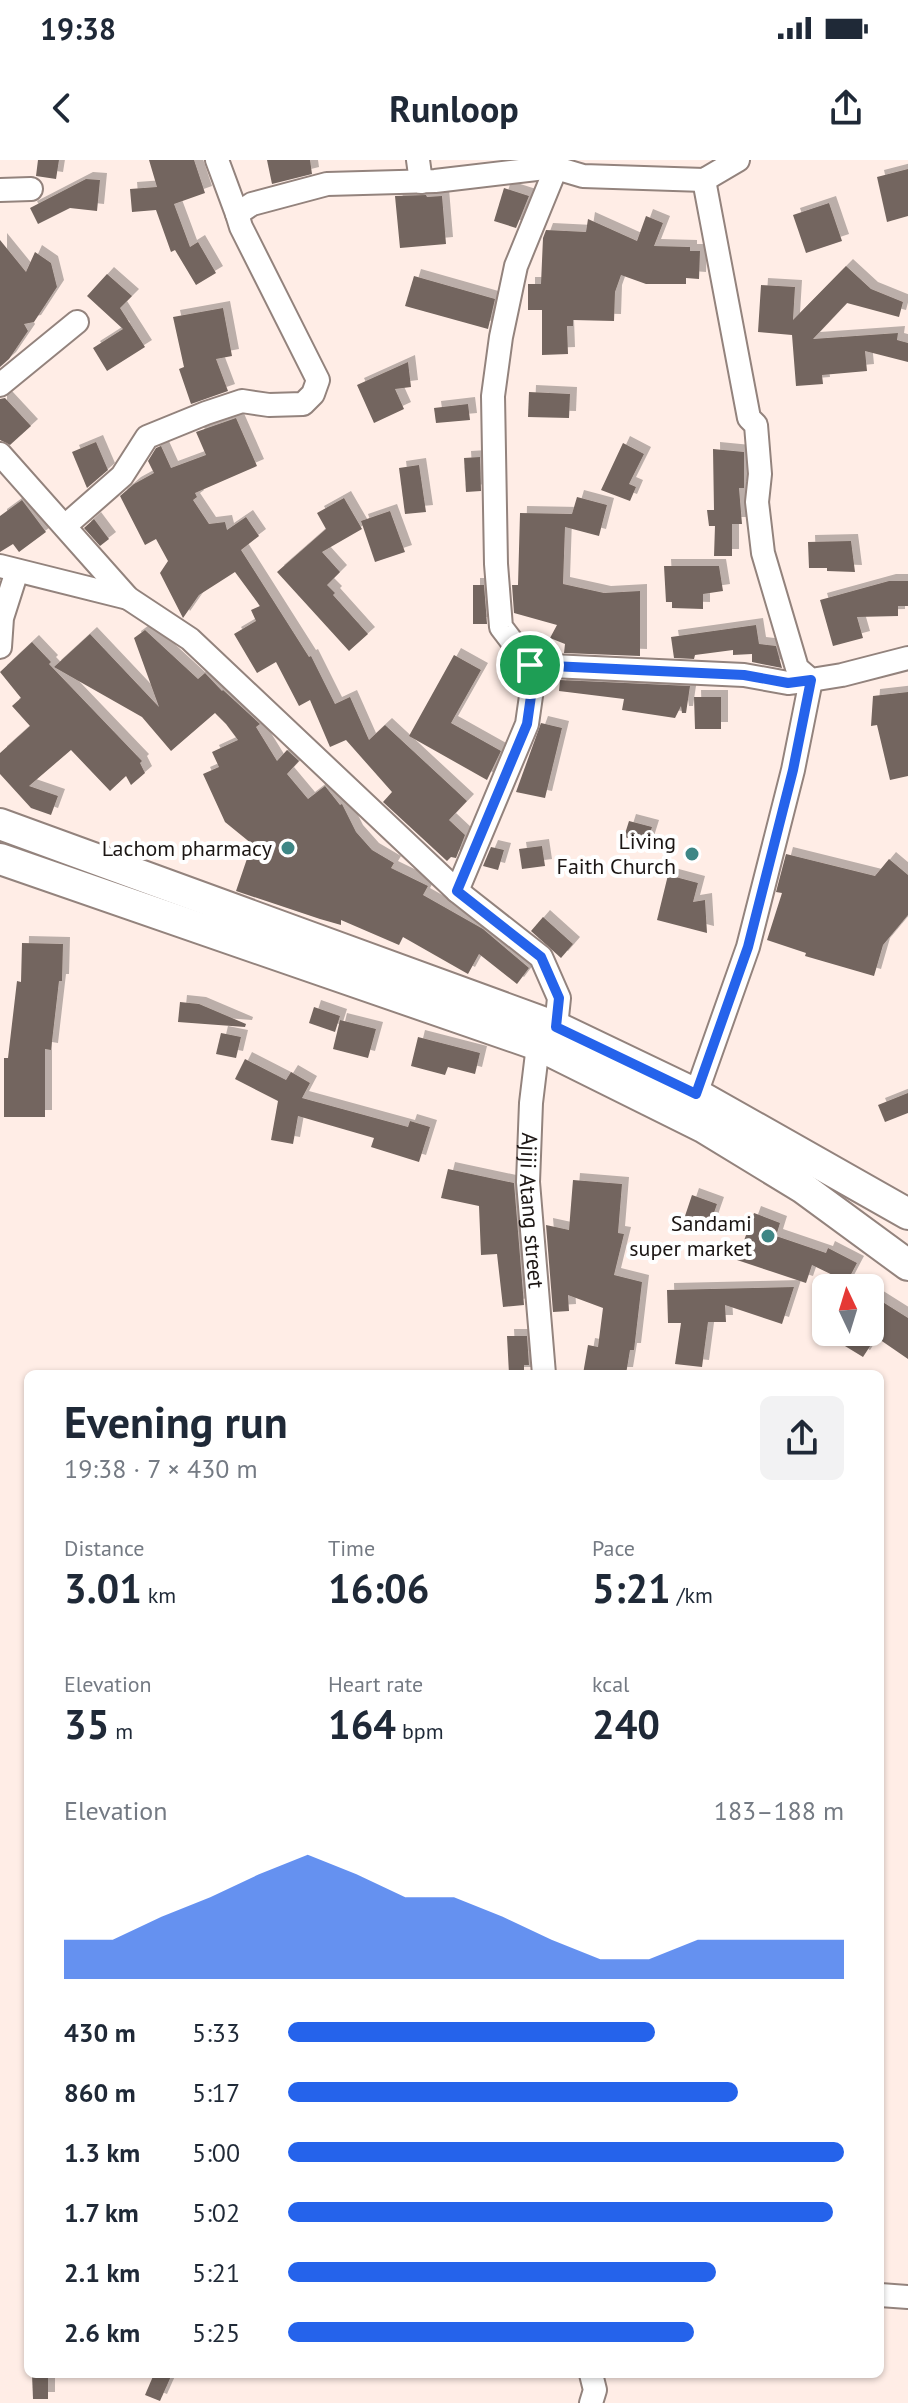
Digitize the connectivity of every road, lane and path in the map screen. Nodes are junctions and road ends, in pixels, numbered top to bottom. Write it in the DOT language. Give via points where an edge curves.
graph roads {
  1 [pos="217,160"];
  2 [pos="739,160"];
  3 [pos="548,165"];
  4 [pos="420,171"];
  5 [pos="704,180"];
  6 [pos="31,189"];
  7 [pos="0,190"];
  8 [pos="237,214"];
  9 [pos="77,322"];
  10 [pos="0,385"];
  11 [pos="0,454"];
  12 [pos="65,526"];
  13 [pos="8,569"];
  14 [pos="128,598"];
  15 [pos="0,647"];
  16 [pos="908,658"];
  17 [pos="530,665"];
  18 [pos="811,680"];
  19 [pos="0,824"];
  20 [pos="0,859"];
  21 [pos="457,891"];
  22 [pos="547,1036"];
  23 [pos="696,1094"];
  24 [pos="908,1214"];
  25 [pos="908,1265"];
  26 [pos="544,1370"];
  27 [pos="884,2295"];
  28 [pos="908,2297"];
  29 [pos="592,2378"];
  30 [pos="591,2403"];
  1 -- 8 [label="street"];
  2 -- 5 [label="street"];
  3 -- 4 [label="street"];
  3 -- 5 [label="street" via="583,176"];
  3 -- 17 [label="street" via="516,266 493,396 501,627"];
  4 -- 8 [label="street" via="327,184 252,204"];
  5 -- 18 [label="street" via="749,418 756,425 763,553 797,668"];
  6 -- 7 [label="street"];
  8 -- 12 [label="street" via="318,380 313,394 303,404 242,401 147,437 122,476"];
  9 -- 10 [label="street"];
  11 -- 12 [label="street"];
  12 -- 14 [label="street"];
  13 -- 14 [label="street"];
  13 -- 15 [label="street"];
  14 -- 21 [label="street, Ajiji Atang street" via="190,639"];
  16 -- 18 [label="street"];
  17 -- 18 [label="street" via="744,675 788,683"];
  17 -- 21 [label="street" via="527,724"];
  18 -- 23 [label="street" via="748,947"];
  19 -- 22 [label="main road"];
  20 -- 22 [label="main road"];
  21 -- 22 [label="street, Ajiji Atang street" via="541,957 559,998"];
  22 -- 23 [label="main road"];
  22 -- 25 [label="main road" via="803,1188"];
  22 -- 26 [label="street, Ajiji Atang street" via="531,1103 528,1182"];
  23 -- 24 [label="main road"];
  27 -- 28 [label="street"];
  29 -- 30 [label="street"];
}
